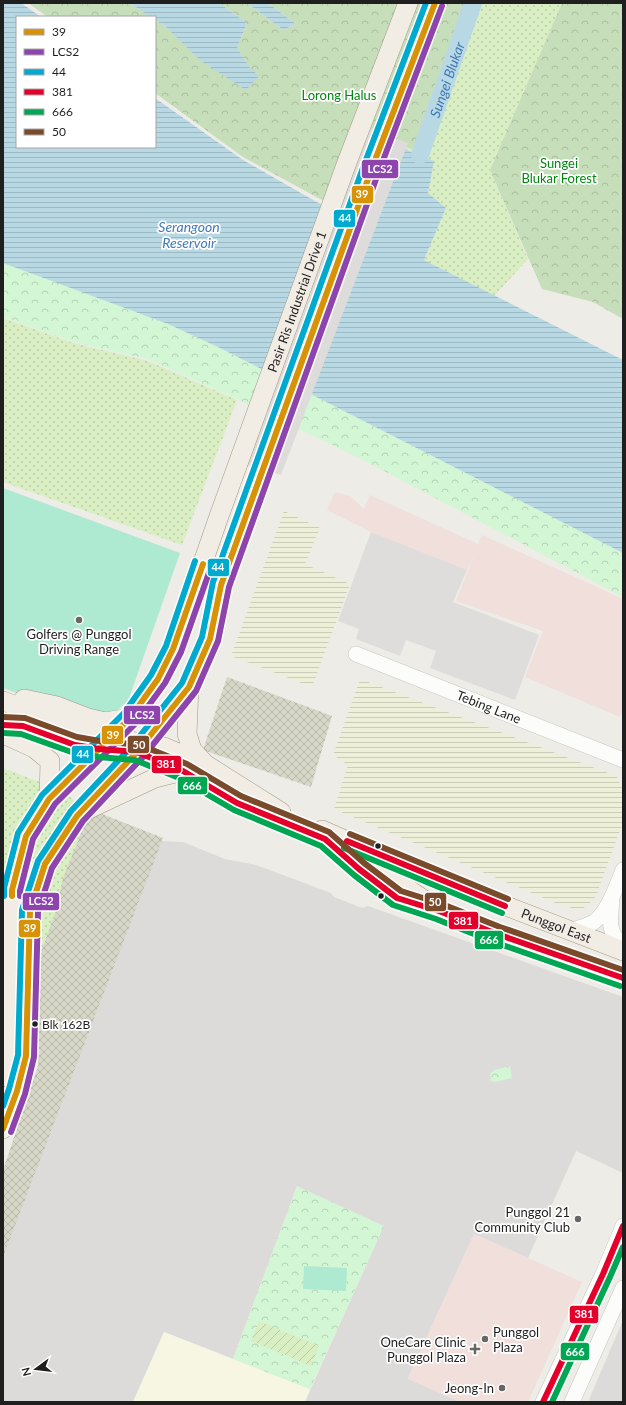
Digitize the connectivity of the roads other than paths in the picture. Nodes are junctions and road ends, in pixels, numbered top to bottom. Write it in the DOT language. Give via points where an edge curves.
graph roads {
  1 [pos="408,3"];
  2 [pos="435,3"];
  3 [pos="356,654"];
  4 [pos="189,688"];
  5 [pos="3,701"];
  6 [pos="3,718"];
  7 [pos="130,718"];
  8 [pos="3,725"];
  9 [pos="23,726"];
  10 [pos="3,734"];
  11 [pos="105,743"];
  12 [pos="141,747"];
  13 [pos="623,760"];
  14 [pos="208,766"];
  15 [pos="183,771"];
  16 [pos="49,799"];
  17 [pos="76,816"];
  18 [pos="623,870"];
  19 [pos="457,886"];
  20 [pos="613,897"];
  21 [pos="439,911"];
  22 [pos="570,930"];
  23 [pos="623,950"];
  24 [pos="623,978"];
  25 [pos="3,1077"];
  26 [pos="3,1129"];
  27 [pos="622,1229"];
  28 [pos="623,1288"];
  29 [pos="543,1402"];
  30 [pos="572,1402"];
  1 -- 7 [label="main road, Pasir Ris Industrial Drive 1" via="346,165 173,649 158,679"];
  2 -- 4 [label="main road, Pasir Ris Industrial Drive 1" via="260,474 221,585 210,640"];
  3 -- 13 [label="street, Tebing Lane"];
  4 -- 12 [label="main road"];
  4 -- 14 [label="main road" via="187,734 192,750"];
  5 -- 7 [label="main road" via="25,699 57,706 105,722"];
  5 -- 11 [label="main road, Punggol East" via="88,733"];
  6 -- 9 [label="main road"];
  7 -- 11 [label="main road, Pasir Ris Industrial Drive 1"];
  8 -- 9 [label="main road, Punggol East"];
  9 -- 11 [label="main road, Punggol East" via="74,745"];
  10 -- 16 [label="main road" via="34,748 50,761"];
  11 -- 12 [label="main road, Punggol East"];
  11 -- 16 [label="main road, Pasir Ris Industrial Drive 1"];
  12 -- 14 [label="main road, Punggol East" via="164,747"];
  12 -- 15 [label="main road, Punggol East"];
  12 -- 17 [label="main road"];
  14 -- 19 [label="main road, Punggol East" via="284,813"];
  15 -- 17 [label="main road" via="154,778"];
  15 -- 21 [label="main road, Punggol East" via="237,803 325,839 397,898"];
  16 -- 25 [label="main road, Pasir Ris Industrial Drive 1" via="26,836 12,890 9,1051"];
  17 -- 26 [label="main road" via="45,864 30,911 26,1056"];
  18 -- 20 [label="street"];
  19 -- 21 [label="main road" via="440,888 436,892 434,898"];
  19 -- 22 [label="main road, Punggol East"];
  20 -- 22 [label="street" via="595,921"];
  20 -- 23 [label="street" via="610,927"];
  21 -- 24 [label="main road, Punggol East"];
  22 -- 23 [label="main road, Punggol East"];
  27 -- 29 [label="street"];
  28 -- 30 [label="street"];
}
